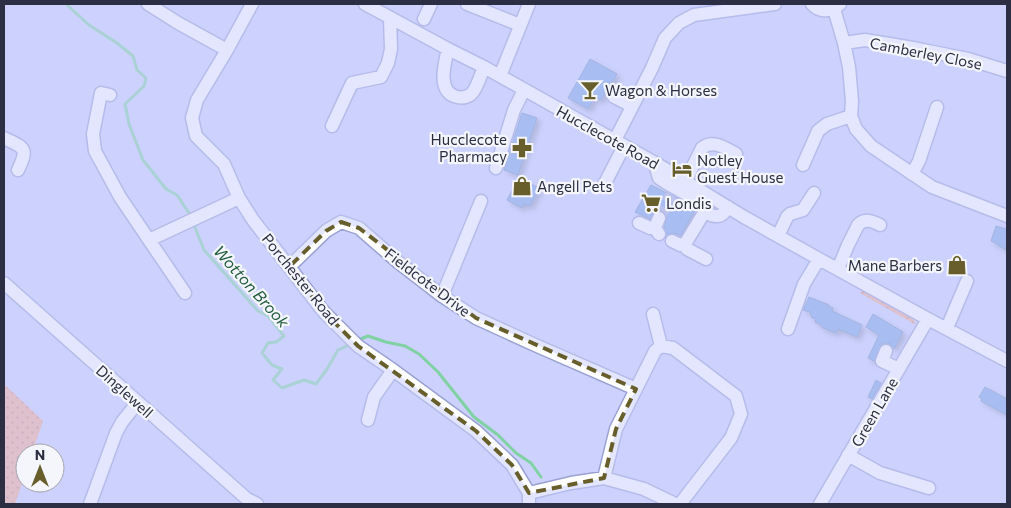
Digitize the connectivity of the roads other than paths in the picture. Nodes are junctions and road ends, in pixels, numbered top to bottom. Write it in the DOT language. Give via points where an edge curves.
graph roads {
  1 [pos="148,4"];
  2 [pos="252,4"];
  3 [pos="365,4"];
  4 [pos="431,4"];
  5 [pos="467,4"];
  6 [pos="529,4"];
  7 [pos="775,4"];
  8 [pos="812,4"];
  9 [pos="837,6"];
  10 [pos="390,18"];
  11 [pos="424,19"];
  12 [pos="520,25"];
  13 [pos="844,43"];
  14 [pos="448,49"];
  15 [pos="227,50"];
  16 [pos="484,67"];
  17 [pos="1007,71"];
  18 [pos="500,76"];
  19 [pos="524,90"];
  20 [pos="110,95"];
  21 [pos="614,97"];
  22 [pos="632,106"];
  23 [pos="556,108"];
  24 [pos="851,116"];
  25 [pos="939,116"];
  26 [pos="558,120"];
  27 [pos="332,126"];
  28 [pos="4,138"];
  29 [pos="620,143"];
  30 [pos="736,154"];
  31 [pos="657,164"];
  32 [pos="496,168"];
  33 [pos="18,170"];
  34 [pos="815,171"];
  35 [pos="912,174"];
  36 [pos="685,182"];
  37 [pos="604,185"];
  38 [pos="814,193"];
  39 [pos="239,198"];
  40 [pos="481,201"];
  41 [pos="728,207"];
  42 [pos="707,213"];
  43 [pos="1007,216"];
  44 [pos="639,223"];
  45 [pos="880,225"];
  46 [pos="658,226"];
  47 [pos="778,236"];
  48 [pos="149,240"];
  49 [pos="706,259"];
  50 [pos="819,259"];
  51 [pos="290,266"];
  52 [pos="838,269"];
  53 [pos="967,281"];
  54 [pos="4,283"];
  55 [pos="185,293"];
  56 [pos="442,296"];
  57 [pos="653,314"];
  58 [pos="928,319"];
  59 [pos="947,328"];
  60 [pos="788,329"];
  61 [pos="661,346"];
  62 [pos="886,351"];
  63 [pos="1007,361"];
  64 [pos="899,369"];
  65 [pos="393,370"];
  66 [pos="636,389"];
  67 [pos="138,402"];
  68 [pos="368,420"];
  69 [pos="848,455"];
  70 [pos="604,478"];
  71 [pos="928,488"];
  72 [pos="529,498"];
  73 [pos="249,502"];
  74 [pos="90,504"];
  75 [pos="675,504"];
  76 [pos="680,504"];
  77 [pos="820,504"];
  1 -- 15 [label="street"];
  2 -- 15 [label="street, Porchester Road"];
  3 -- 10 [label="street, Hucclecote Road"];
  4 -- 11 [label="street"];
  5 -- 12 [label="street"];
  6 -- 12 [label="street"];
  7 -- 22 [label="street" via="694,16 679,23 665,38"];
  8 -- 9 [label="street" via="826,11"];
  9 -- 13 [label="street"];
  10 -- 14 [label="street, Hucclecote Road"];
  10 -- 27 [label="street" via="390,49 385,70 381,77 352,83"];
  12 -- 18 [label="street"];
  13 -- 17 [label="street, Camberley Close" via="865,40 913,48"];
  13 -- 24 [label="street" via="849,67"];
  14 -- 16 [label="street, Hucclecote Road"];
  14 -- 16 [label="street" via="443,78 452,95 464,98 470,95"];
  15 -- 39 [label="street, Porchester Road" via="197,100 192,118 196,136 224,164"];
  16 -- 18 [label="street, Hucclecote Road"];
  18 -- 19 [label="street, Hucclecote Road"];
  19 -- 23 [label="street, Hucclecote Road"];
  19 -- 32 [label="street" via="514,110"];
  20 -- 48 [label="street" via="101,93 93,134 95,151"];
  21 -- 22 [label="street"];
  22 -- 29 [label="street"];
  23 -- 26 [label="street"];
  23 -- 29 [label="street, Hucclecote Road" via="597,136"];
  24 -- 34 [label="street" via="818,130 799,163"];
  24 -- 35 [label="street" via="856,129 871,146"];
  25 -- 35 [label="street"];
  28 -- 33 [label="street" via="24,150"];
  29 -- 31 [label="street, Hucclecote Road"];
  29 -- 37 [label="street"];
  30 -- 36 [label="street" via="716,144 705,146"];
  31 -- 36 [label="street, Hucclecote Road"];
  31 -- 42 [label="street" via="659,178 671,190 699,203"];
  35 -- 43 [label="street" via="932,187 968,194"];
  36 -- 41 [label="street, Hucclecote Road"];
  38 -- 47 [label="street" via="802,210 786,217"];
  39 -- 48 [label="street"];
  39 -- 51 [label="street, Porchester Road"];
  40 -- 56 [label="street"];
  41 -- 42 [label="street" via="720,216"];
  41 -- 47 [label="street, Hucclecote Road"];
  42 -- 49 [label="street" via="687,242 678,243"];
  44 -- 46 [label="street" via="650,228"];
  45 -- 52 [label="street" via="868,220 858,226"];
  47 -- 50 [label="street, Hucclecote Road"];
  48 -- 55 [label="street"];
  50 -- 52 [label="street, Hucclecote Road"];
  50 -- 60 [label="street" via="804,284"];
  51 -- 56 [label="street, Fieldcote Drive" via="326,230 341,222 358,228"];
  51 -- 65 [label="street, Porchester Road" via="323,311 354,342"];
  52 -- 58 [label="street, Hucclecote Road"];
  53 -- 59 [label="street"];
  54 -- 67 [label="street, Dinglewell"];
  56 -- 66 [label="street, Fieldcote Drive" via="476,318"];
  57 -- 61 [label="street"];
  58 -- 59 [label="street, Hucclecote Road"];
  58 -- 64 [label="street, Green Lane"];
  59 -- 63 [label="street, Hucclecote Road"];
  61 -- 66 [label="street" via="655,351"];
  61 -- 76 [label="street" via="673,348 736,396 741,414 731,438"];
  62 -- 64 [label="street" via="882,361"];
  64 -- 69 [label="street, Green Lane"];
  65 -- 68 [label="street" via="374,397"];
  65 -- 72 [label="street, Porchester Road" via="476,431 512,465"];
  66 -- 70 [label="street" via="616,429"];
  67 -- 73 [label="street, Dinglewell"];
  67 -- 74 [label="street" via="116,433"];
  69 -- 71 [label="street" via="880,473"];
  69 -- 77 [label="street, Green Lane"];
  70 -- 72 [label="street" via="571,483"];
  70 -- 75 [label="street" via="644,489"];
}
